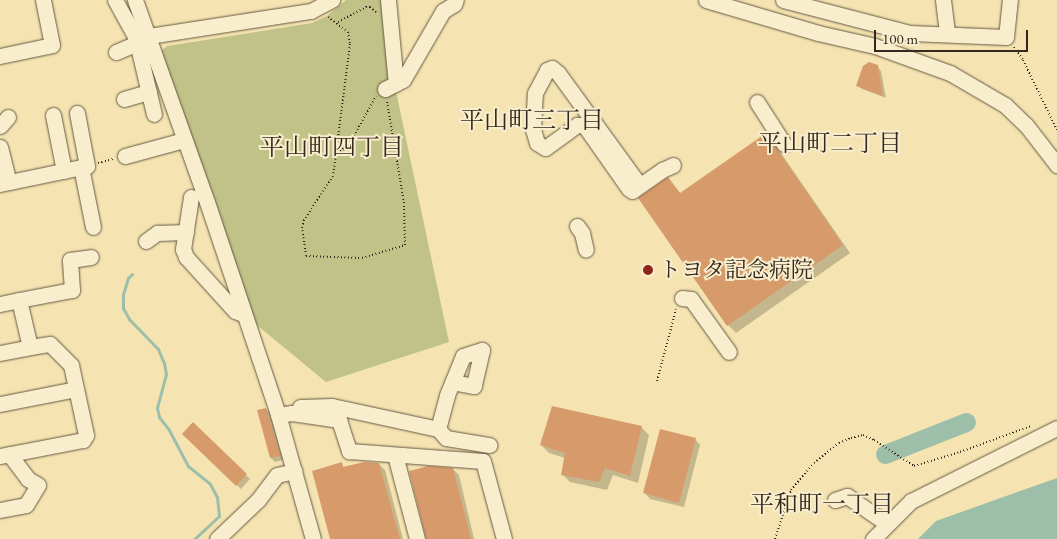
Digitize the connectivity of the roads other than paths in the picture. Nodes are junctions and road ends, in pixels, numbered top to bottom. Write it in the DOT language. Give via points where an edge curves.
graph roads {
  1 [pos="43,0"];
  2 [pos="115,0"];
  3 [pos="135,0"];
  4 [pos="388,0"];
  5 [pos="456,0"];
  6 [pos="706,0"];
  7 [pos="783,0"];
  8 [pos="943,0"];
  9 [pos="1010,0"];
  10 [pos="326,4"];
  11 [pos="828,6"];
  12 [pos="818,33"];
  13 [pos="947,34"];
  14 [pos="141,40"];
  15 [pos="116,52"];
  16 [pos="0,56"];
  17 [pos="151,67"];
  18 [pos="149,92"];
  19 [pos="124,99"];
  20 [pos="757,102"];
  21 [pos="77,113"];
  22 [pos="154,114"];
  23 [pos="53,116"];
  24 [pos="184,140"];
  25 [pos="784,144"];
  26 [pos="0,147"];
  27 [pos="125,156"];
  28 [pos="1057,165"];
  29 [pos="84,166"];
  30 [pos="673,166"];
  31 [pos="64,171"];
  32 [pos="5,183"];
  33 [pos="630,190"];
  34 [pos="191,197"];
  35 [pos="577,226"];
  36 [pos="93,227"];
  37 [pos="186,232"];
  38 [pos="146,241"];
  39 [pos="586,250"];
  40 [pos="91,257"];
  41 [pos="19,300"];
  42 [pos="677,300"];
  43 [pos="0,304"];
  44 [pos="242,314"];
  45 [pos="30,347"];
  46 [pos="729,352"];
  47 [pos="0,353"];
  48 [pos="452,382"];
  49 [pos="76,389"];
  50 [pos="0,404"];
  51 [pos="277,413"];
  52 [pos="1057,428"];
  53 [pos="438,429"];
  54 [pos="489,445"];
  55 [pos="5,455"];
  56 [pos="396,455"];
  57 [pos="295,471"];
  58 [pos="835,500"];
  59 [pos="0,510"];
  60 [pos="886,524"];
  61 [pos="217,539"];
  62 [pos="313,539"];
  63 [pos="417,539"];
  64 [pos="504,539"];
  65 [pos="873,539"];
  1 -- 16 [label="street" via="52,45"];
  2 -- 14 [label="street"];
  3 -- 14 [label="street"];
  4 -- 5 [label="street" via="391,86 403,80 443,12"];
  6 -- 12 [label="street"];
  7 -- 11 [label="street"];
  8 -- 13 [label="street"];
  9 -- 13 [label="street" via="1006,37"];
  10 -- 14 [label="street" via="264,20"];
  11 -- 12 [label="street"];
  11 -- 13 [label="street" via="910,32"];
  12 -- 28 [label="street" via="875,46 950,73 981,89 1026,124"];
  14 -- 15 [label="street"];
  14 -- 17 [label="street"];
  17 -- 18 [label="street"];
  17 -- 24 [label="street"];
  18 -- 19 [label="street"];
  18 -- 22 [label="street"];
  20 -- 25 [label="street"];
  21 -- 29 [label="street"];
  23 -- 31 [label="street"];
  24 -- 27 [label="street"];
  24 -- 44 [label="street"];
  26 -- 32 [label="street"];
  29 -- 31 [label="street"];
  29 -- 36 [label="street"];
  30 -- 33 [label="street"];
  31 -- 32 [label="street"];
  33 -- 33 [label="street" via="584,125 577,125 545,148 537,143 533,129 535,93 547,70 552,68 558,73"];
  34 -- 37 [label="street"];
  35 -- 39 [label="street"];
  37 -- 38 [label="street" via="157,233"];
  37 -- 44 [label="street" via="183,249 186,257 236,312"];
  40 -- 41 [label="street" via="70,260 72,290"];
  41 -- 43 [label="street"];
  41 -- 45 [label="street"];
  42 -- 46 [label="street" via="691,300"];
  44 -- 51 [label="street"];
  45 -- 47 [label="street"];
  45 -- 49 [label="street" via="50,344 71,366"];
  48 -- 53 [label="street"];
  49 -- 50 [label="street"];
  49 -- 55 [label="street" via="86,435 83,440"];
  51 -- 53 [label="street" via="286,408 332,406"];
  51 -- 56 [label="street" via="339,420 349,451"];
  51 -- 57 [label="street"];
  52 -- 60 [label="street" via="919,496"];
  53 -- 54 [label="street" via="446,438"];
  55 -- 59 [label="street" via="38,485 26,505"];
  56 -- 63 [label="street"];
  56 -- 64 [label="street" via="483,462"];
  57 -- 61 [label="street" via="278,475 258,500"];
  57 -- 62 [label="street"];
  58 -- 60 [label="street" via="847,496"];
  60 -- 65 [label="street"];
}
